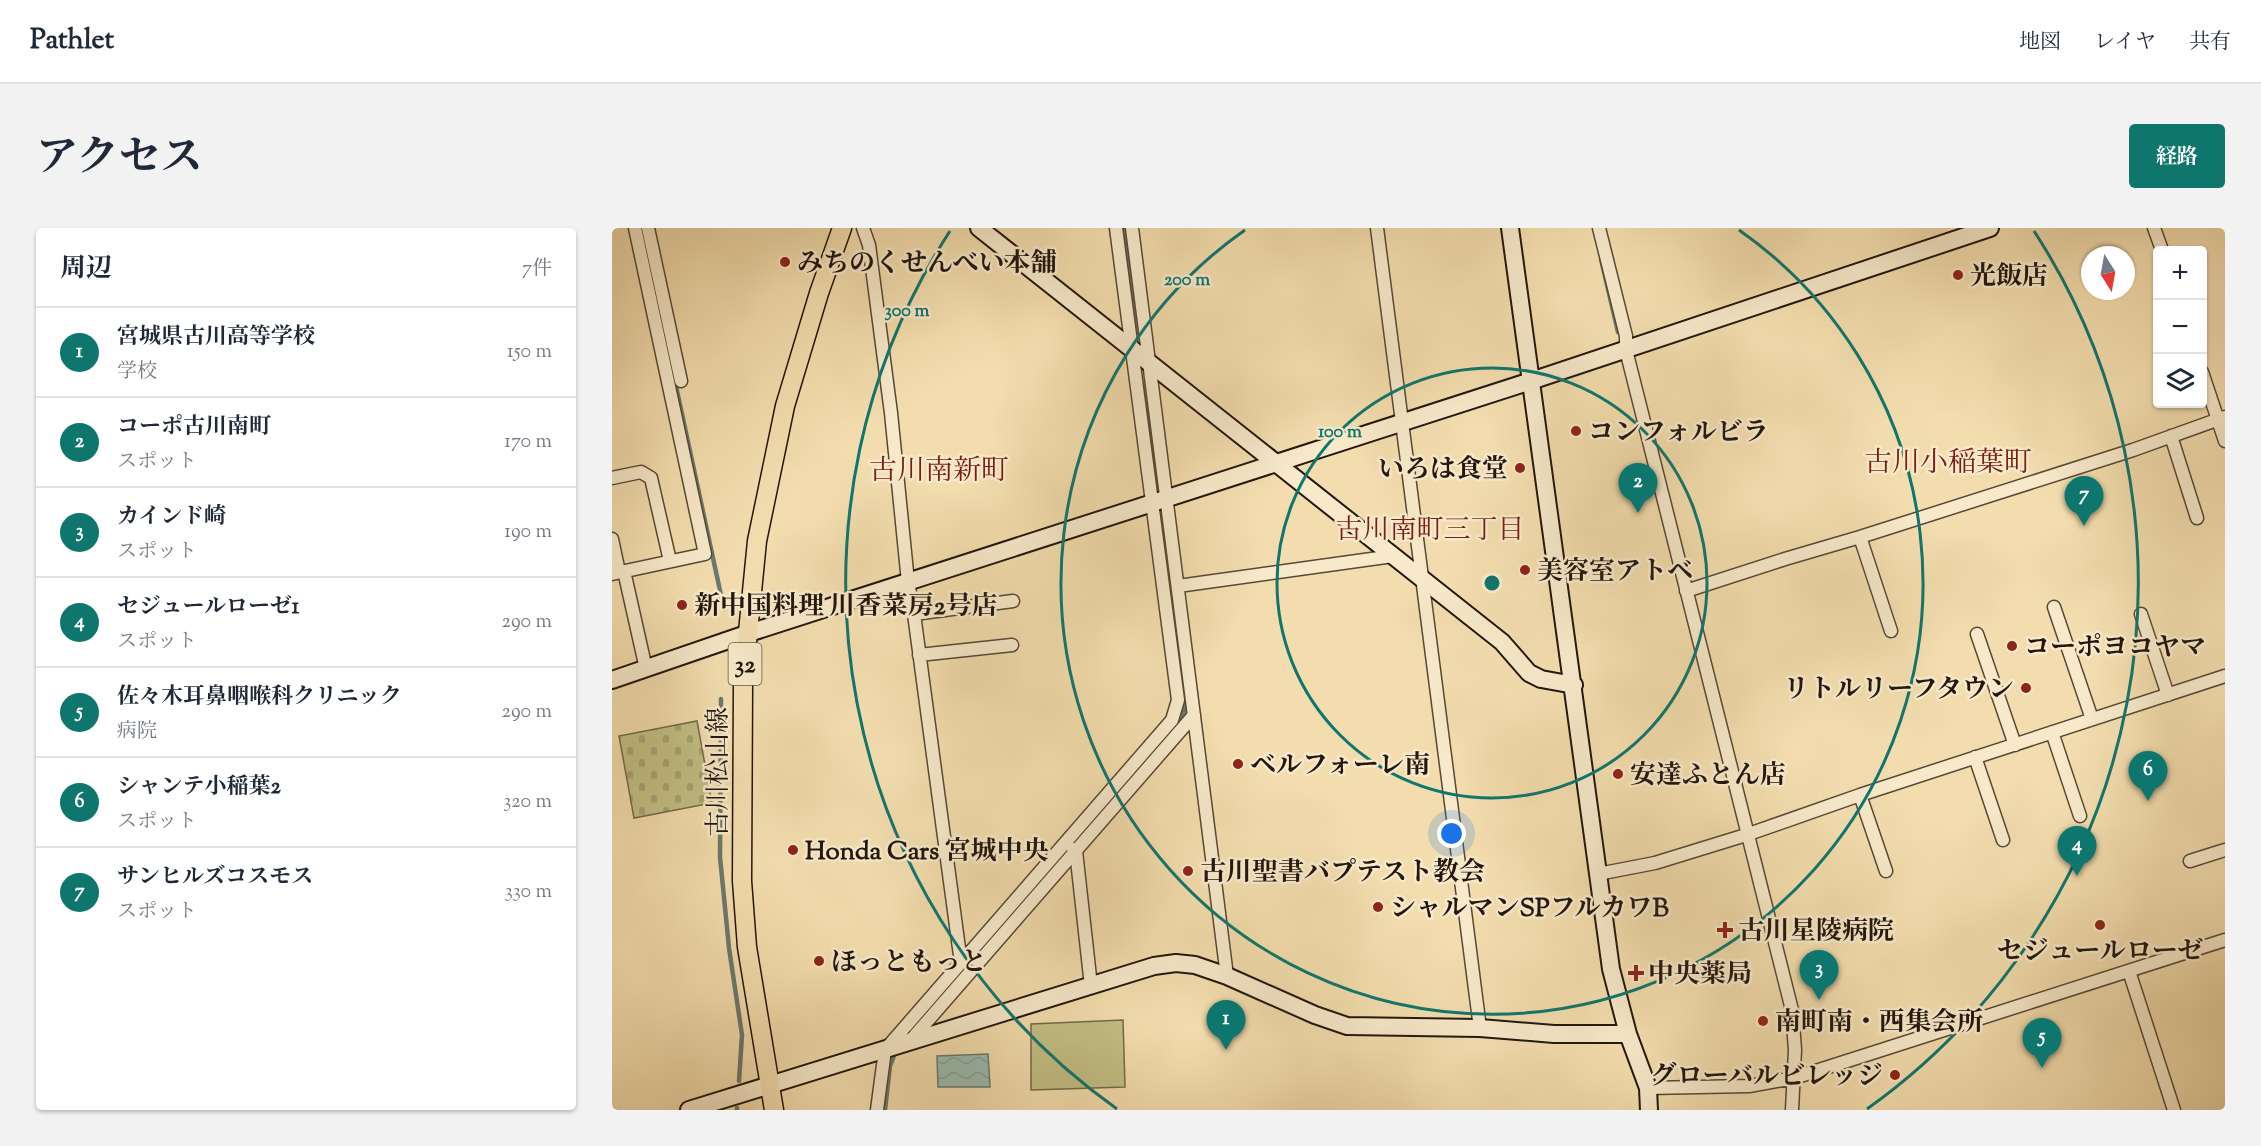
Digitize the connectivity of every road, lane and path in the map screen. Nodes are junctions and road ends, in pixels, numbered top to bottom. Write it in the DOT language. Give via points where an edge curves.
graph roads {
  1 [pos="634,228"];
  2 [pos="648,228"];
  3 [pos="842,228"];
  4 [pos="863,228"];
  5 [pos="979,228"];
  6 [pos="1116,228"];
  7 [pos="1132,228"];
  8 [pos="1377,228"];
  9 [pos="1510,228"];
  10 [pos="1599,228"];
  11 [pos="1990,228"];
  12 [pos="2154,228"];
  13 [pos="2161,246"];
  14 [pos="1132,348"];
  15 [pos="1626,350"];
  16 [pos="1149,361"];
  17 [pos="681,381"];
  18 [pos="1531,381"];
  19 [pos="2207,384"];
  20 [pos="2222,418"];
  21 [pos="1401,423"];
  22 [pos="2171,436"];
  23 [pos="2225,441"];
  24 [pos="1276,462"];
  25 [pos="612,478"];
  26 [pos="1159,500"];
  27 [pos="2197,518"];
  28 [pos="1860,537"];
  29 [pos="612,539"];
  30 [pos="1393,556"];
  31 [pos="670,561"];
  32 [pos="618,572"];
  33 [pos="1423,579"];
  34 [pos="908,582"];
  35 [pos="1178,586"];
  36 [pos="1686,591"];
  37 [pos="1013,602"];
  38 [pos="2054,607"];
  39 [pos="914,614"];
  40 [pos="2141,614"];
  41 [pos="1891,631"];
  42 [pos="749,633"];
  43 [pos="1977,634"];
  44 [pos="1012,645"];
  45 [pos="919,654"];
  46 [pos="1179,656"];
  47 [pos="646,669"];
  48 [pos="2225,676"];
  49 [pos="612,680"];
  50 [pos="1574,685"];
  51 [pos="2168,694"];
  52 [pos="1194,715"];
  53 [pos="2092,719"];
  54 [pos="2052,732"];
  55 [pos="2015,745"];
  56 [pos="1975,757"];
  57 [pos="1860,795"];
  58 [pos="2080,816"];
  59 [pos="1746,835"];
  60 [pos="2003,840"];
  61 [pos="1071,847"];
  62 [pos="2225,850"];
  63 [pos="2190,861"];
  64 [pos="1886,871"];
  65 [pos="1599,874"];
  66 [pos="2225,940"];
  67 [pos="961,963"];
  68 [pos="2129,971"];
  69 [pos="1227,976"];
  70 [pos="1091,986"];
  71 [pos="1480,1028"];
  72 [pos="1628,1034"];
  73 [pos="910,1042"];
  74 [pos="885,1050"];
  75 [pos="1794,1078"];
  76 [pos="771,1085"];
  77 [pos="1648,1088"];
  78 [pos="689,1110"];
  79 [pos="774,1110"];
  80 [pos="877,1110"];
  81 [pos="1649,1110"];
  82 [pos="1792,1110"];
  83 [pos="2174,1110"];
  1 -- 31 [label="street" via="705,554"];
  2 -- 17 [label="street"];
  3 -- 42 [label="main road, 古川松山線 / 32" via="785,406 758,542"];
  4 -- 34 [label="street" via="869,245 890,404"];
  5 -- 14 [label="street"];
  6 -- 14 [label="street"];
  7 -- 16 [label="street"];
  8 -- 21 [label="street"];
  9 -- 18 [label="street"];
  10 -- 15 [label="street" via="1626,336"];
  11 -- 15 [label="street"];
  12 -- 13 [label="street"];
  14 -- 16 [label="street"];
  14 -- 26 [label="street"];
  15 -- 18 [label="street"];
  15 -- 36 [label="street"];
  16 -- 24 [label="street"];
  16 -- 26 [label="street"];
  18 -- 21 [label="street"];
  18 -- 50 [label="street"];
  19 -- 20 [label="street"];
  20 -- 22 [label="street"];
  20 -- 23 [label="street"];
  21 -- 24 [label="street"];
  21 -- 33 [label="street"];
  22 -- 27 [label="street"];
  22 -- 28 [label="street"];
  24 -- 26 [label="street"];
  24 -- 30 [label="street"];
  25 -- 31 [label="street" via="641,472 651,478"];
  26 -- 34 [label="street"];
  26 -- 35 [label="street"];
  26 -- 46 [label="street"];
  28 -- 36 [label="street"];
  28 -- 41 [label="street"];
  29 -- 32 [label="street"];
  30 -- 33 [label="street"];
  30 -- 35 [label="street"];
  31 -- 32 [label="street"];
  32 -- 47 [label="street"];
  33 -- 50 [label="street" via="1502,642 1529,673"];
  33 -- 71 [label="street"];
  34 -- 39 [label="street"];
  34 -- 42 [label="street"];
  35 -- 46 [label="street"];
  36 -- 59 [label="street"];
  37 -- 39 [label="street"];
  38 -- 53 [label="street"];
  39 -- 45 [label="street"];
  40 -- 51 [label="street"];
  42 -- 47 [label="street"];
  42 -- 76 [label="main road, 古川松山線 / 32" via="743,683 742,881 747,947"];
  43 -- 55 [label="street"];
  44 -- 45 [label="street"];
  45 -- 67 [label="street"];
  46 -- 52 [label="street"];
  46 -- 61 [label="street" via="1178,700 1172,720"];
  47 -- 49 [label="street"];
  48 -- 51 [label="street"];
  50 -- 65 [label="street"];
  51 -- 53 [label="street"];
  52 -- 61 [label="street"];
  52 -- 69 [label="street"];
  53 -- 54 [label="street"];
  54 -- 55 [label="street"];
  54 -- 58 [label="street"];
  55 -- 56 [label="street"];
  56 -- 57 [label="street"];
  56 -- 60 [label="street"];
  57 -- 59 [label="street"];
  57 -- 64 [label="street"];
  59 -- 65 [label="street" via="1655,863"];
  59 -- 75 [label="street" via="1792,1010"];
  61 -- 67 [label="street"];
  61 -- 70 [label="street"];
  61 -- 73 [label="street"];
  62 -- 63 [label="street"];
  65 -- 72 [label="street" via="1611,969"];
  66 -- 68 [label="street"];
  67 -- 74 [label="street"];
  68 -- 75 [label="street"];
  68 -- 83 [label="street"];
  69 -- 70 [label="street" via="1176,963"];
  69 -- 71 [label="street" via="1347,1026"];
  70 -- 73 [label="street"];
  71 -- 72 [label="street"];
  72 -- 77 [label="street"];
  73 -- 74 [label="street"];
  74 -- 76 [label="street"];
  74 -- 80 [label="street"];
  75 -- 77 [label="street" via="1749,1086"];
  75 -- 82 [label="street"];
  76 -- 78 [label="street"];
  76 -- 79 [label="main road, 古川松山線 / 32"];
  77 -- 81 [label="street"];
}
